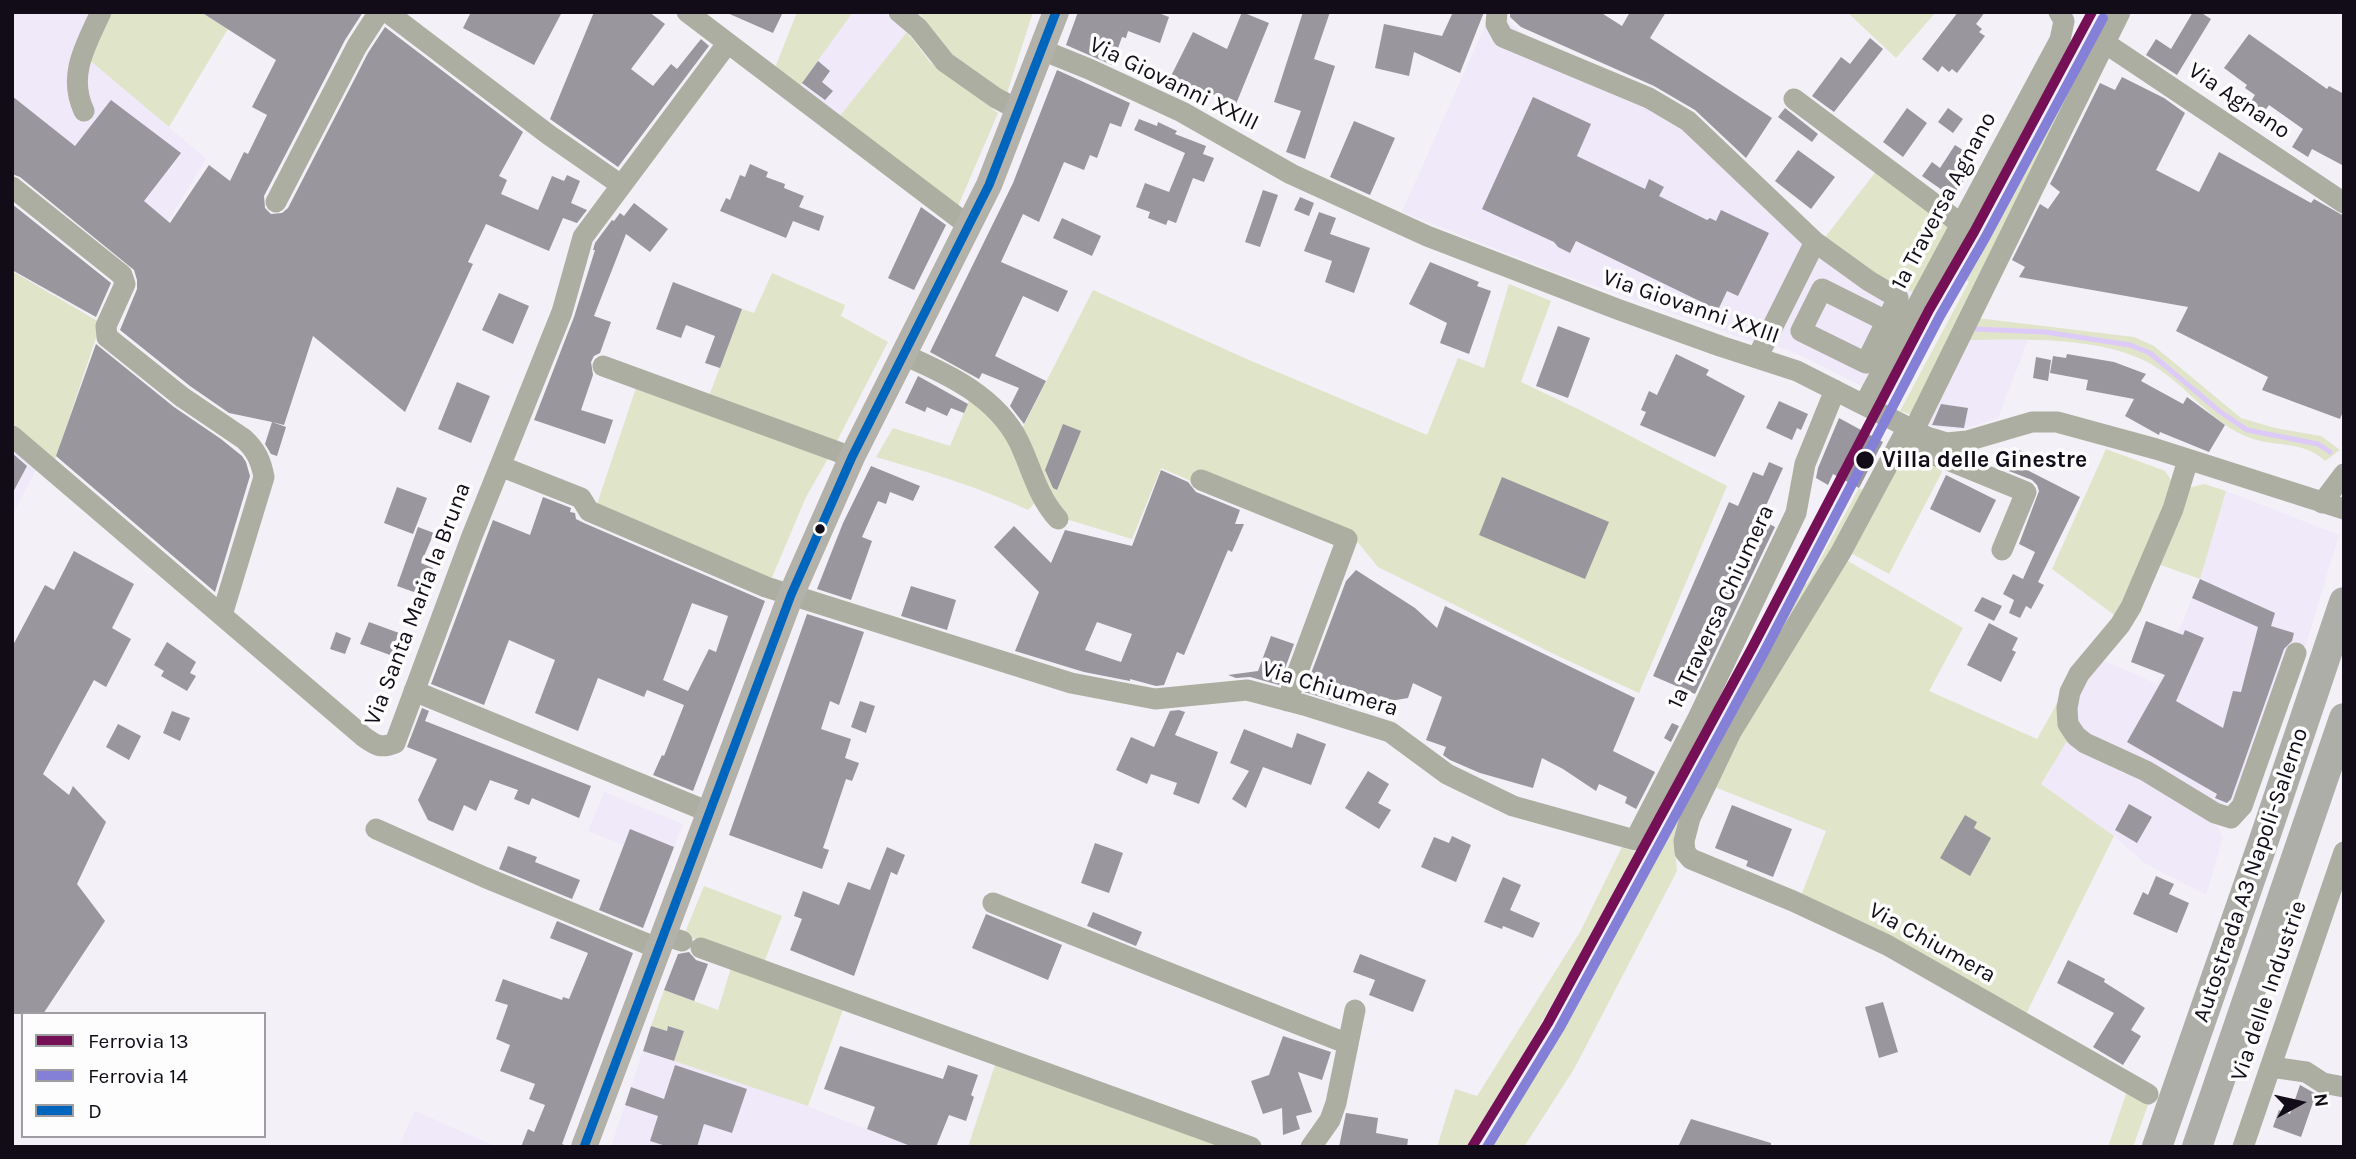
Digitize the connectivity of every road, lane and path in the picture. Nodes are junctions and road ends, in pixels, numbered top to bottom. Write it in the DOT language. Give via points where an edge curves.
graph roads {
  1 [pos="101,12"];
  2 [pos="379,12"];
  3 [pos="387,12"];
  4 [pos="687,12"];
  5 [pos="899,12"];
  6 [pos="1056,12"];
  7 [pos="2120,12"];
  8 [pos="1496,13"];
  9 [pos="2062,17"];
  10 [pos="2105,43"];
  11 [pos="727,44"];
  12 [pos="1042,50"];
  13 [pos="1794,99"];
  14 [pos="1019,110"];
  15 [pos="84,111"];
  16 [pos="621,186"];
  17 [pos="12,187"];
  18 [pos="276,202"];
  19 [pos="2344,203"];
  20 [pos="1962,224"];
  21 [pos="969,226"];
  22 [pos="1815,242"];
  23 [pos="1886,321"];
  24 [pos="904,355"];
  25 [pos="1757,358"];
  26 [pos="603,366"];
  27 [pos="1835,390"];
  28 [pos="1864,405"];
  29 [pos="1907,435"];
  30 [pos="12,436"];
  31 [pos="852,457"];
  32 [pos="2188,460"];
  33 [pos="500,466"];
  34 [pos="2344,474"];
  35 [pos="1200,480"];
  36 [pos="2322,503"];
  37 [pos="2344,509"];
  38 [pos="1058,519"];
  39 [pos="2002,550"];
  40 [pos="791,595"];
  41 [pos="2344,602"];
  42 [pos="222,615"];
  43 [pos="2295,653"];
  44 [pos="414,691"];
  45 [pos="1287,701"];
  46 [pos="441,714"];
  47 [pos="2344,718"];
  48 [pos="707,819"];
  49 [pos="376,828"];
  50 [pos="1635,839"];
  51 [pos="2344,852"];
  52 [pos="993,903"];
  53 [pos="676,943"];
  54 [pos="1355,1010"];
  55 [pos="1348,1044"];
  56 [pos="2271,1067"];
  57 [pos="2344,1087"];
  58 [pos="2148,1094"];
  59 [pos="584,1147"];
  60 [pos="1251,1147"];
  61 [pos="1311,1147"];
  62 [pos="2157,1147"];
  63 [pos="2196,1147"];
  64 [pos="2243,1147"];
  1 -- 15 [label="street" via="79,61 76,81"];
  2 -- 18 [label="street"];
  3 -- 16 [label="street"];
  4 -- 11 [label="street"];
  5 -- 14 [label="street" via="945,62"];
  6 -- 12 [label="main road"];
  7 -- 10 [label="street"];
  8 -- 22 [label="street" via="1503,37 1649,98 1688,121"];
  9 -- 20 [label="street, 1ª Traversa Agnano" via="2060,40"];
  10 -- 19 [label="street, Via Agnano"];
  10 -- 29 [label="street"];
  11 -- 16 [label="street, Via Santa Maria la Bruna"];
  11 -- 21 [label="street"];
  12 -- 14 [label="main road"];
  12 -- 25 [label="street, Via Giovanni XXIII" via="1182,112 1291,174 1427,236"];
  13 -- 20 [label="street"];
  14 -- 21 [label="main road"];
  16 -- 33 [label="street, Via Santa Maria la Bruna" via="583,237 562,312"];
  17 -- 42 [label="street" via="122,275 125,284 106,326 107,337 243,439 262,463 264,477"];
  20 -- 28 [label="street, 1ª Traversa Agnano"];
  21 -- 24 [label="main road"];
  22 -- 23 [label="street" via="1898,298"];
  22 -- 25 [label="street"];
  24 -- 31 [label="main road"];
  24 -- 38 [label="street" via="967,386 995,409 1019,441 1037,488"];
  25 -- 27 [label="street, Via Giovanni XXIII"];
  26 -- 31 [label="street"];
  27 -- 28 [label="street, Via Giovanni XXIII"];
  27 -- 50 [label="street, 1ª Traversa Chiumera" via="1805,464 1796,513"];
  28 -- 29 [label="street, Via Giovanni XXIII"];
  29 -- 32 [label="street, Via Giovanni XXIII" via="1947,443 2032,422 2057,422"];
  29 -- 39 [label="street" via="1943,458 2026,492"];
  29 -- 58 [label="street, Via Chiumera" via="1731,732 1690,818 1685,852 1691,859 1887,945"];
  30 -- 42 [label="street, Via Santa Maria la Bruna"];
  31 -- 40 [label="main road"];
  32 -- 36 [label="street, Via Giovanni XXIII"];
  32 -- 43 [label="street" via="2131,607 2070,692 2068,724 2085,743 2231,818 2242,806"];
  33 -- 40 [label="street, Via Chiumera" via="581,498 589,511"];
  33 -- 44 [label="street, Via Santa Maria la Bruna"];
  34 -- 36 [label="street"];
  35 -- 45 [label="street" via="1347,539"];
  36 -- 37 [label="street, Via Giovanni XXIII"];
  40 -- 45 [label="street, Via Chiumera" via="1100,690 1155,699 1247,690"];
  40 -- 48 [label="main road"];
  41 -- 62 [label="highway, Autostrada A3 Napoli-Salerno"];
  42 -- 44 [label="street, Via Santa Maria la Bruna" via="377,746 395,743"];
  44 -- 48 [label="street"];
  45 -- 50 [label="street, Via Chiumera" via="1390,732 1447,774 1513,806"];
  46 -- 48 [label="street"];
  47 -- 63 [label="highway, Autostrada A3 Napoli-Salerno"];
  48 -- 53 [label="main road"];
  49 -- 53 [label="street" via="484,877"];
  51 -- 56 [label="street, Via delle Industrie"];
  52 -- 55 [label="street"];
  53 -- 59 [label="main road"];
  53 -- 60 [label="street"];
  54 -- 55 [label="street"];
  55 -- 61 [label="street" via="1330,1120"];
  56 -- 57 [label="street" via="2306,1072 2323,1083"];
  56 -- 64 [label="street, Via delle Industrie"];
}
